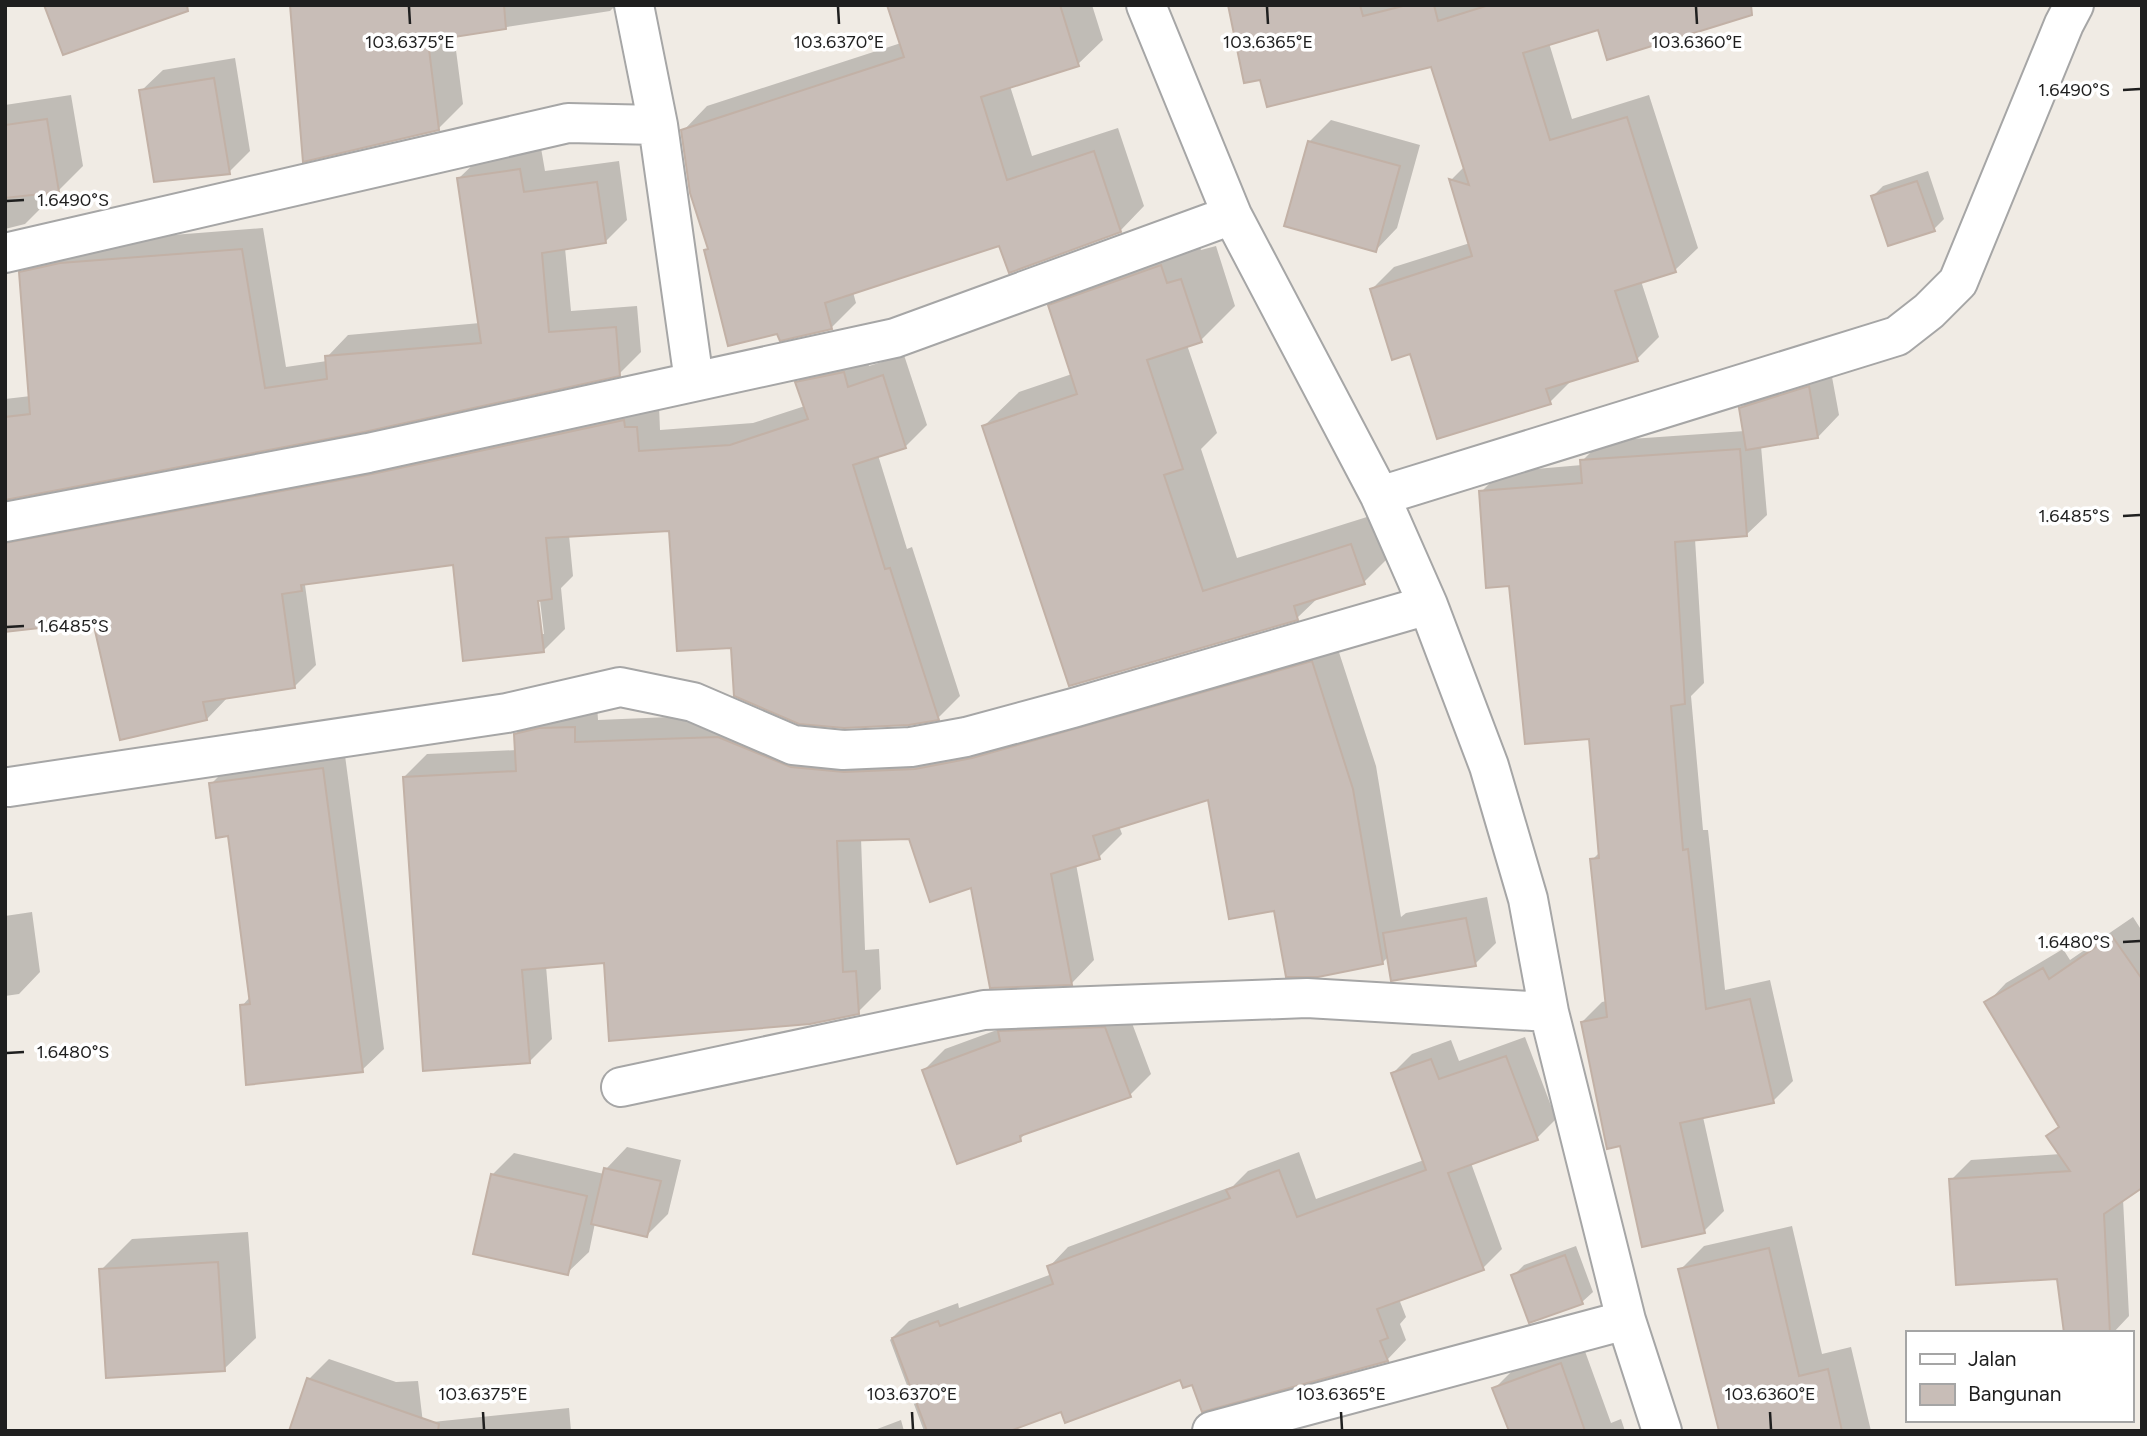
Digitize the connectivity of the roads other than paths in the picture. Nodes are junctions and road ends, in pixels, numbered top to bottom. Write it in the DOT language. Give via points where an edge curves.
graph roads {
  1 [pos="634,5"];
  2 [pos="1146,5"];
  3 [pos="2074,5"];
  4 [pos="657,125"];
  5 [pos="1232,215"];
  6 [pos="5,253"];
  7 [pos="694,381"];
  8 [pos="1380,496"];
  9 [pos="5,522"];
  10 [pos="1428,605"];
  11 [pos="9,787"];
  12 [pos="1549,1012"];
  13 [pos="621,1087"];
  14 [pos="1626,1320"];
  15 [pos="1212,1431"];
  16 [pos="1662,1431"];
  1 -- 4 [label="street"];
  2 -- 5 [label="street"];
  3 -- 8 [label="street" via="1958,282 1897,336"];
  4 -- 6 [label="street" via="568,122"];
  4 -- 7 [label="street"];
  5 -- 7 [label="street" via="895,338"];
  5 -- 8 [label="street"];
  7 -- 9 [label="street" via="368,453"];
  8 -- 10 [label="street"];
  10 -- 11 [label="street" via="1073,708 912,747 843,750 793,745 693,702 620,687 507,713"];
  10 -- 12 [label="street" via="1489,766 1528,899"];
  12 -- 13 [label="street" via="1307,998 984,1010"];
  12 -- 14 [label="street"];
  14 -- 15 [label="street"];
  14 -- 16 [label="street"];
}
